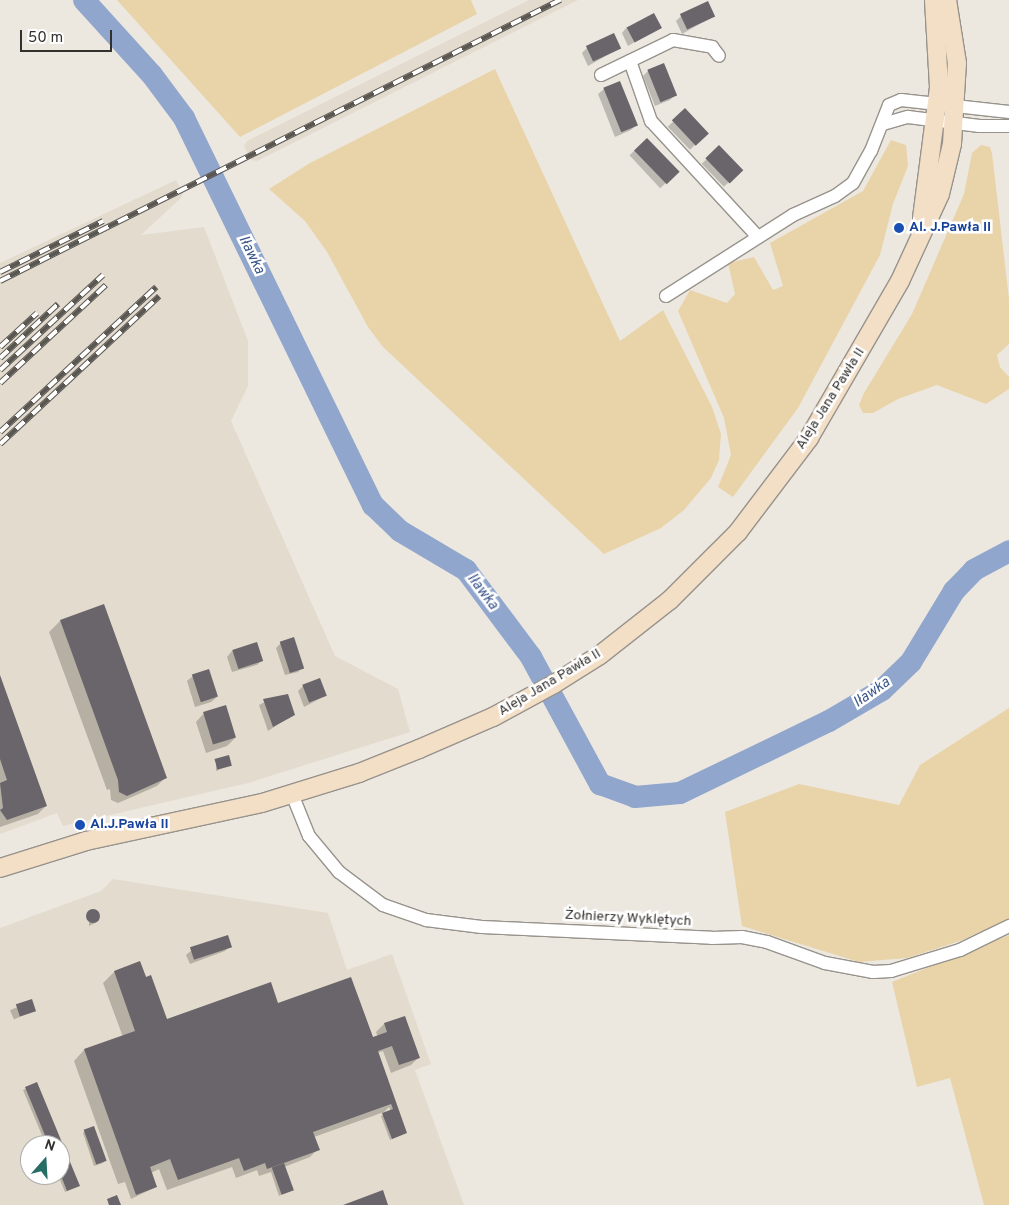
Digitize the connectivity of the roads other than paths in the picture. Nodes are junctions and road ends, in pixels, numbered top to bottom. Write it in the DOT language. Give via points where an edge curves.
graph roads {
  1 [pos="934,0"];
  2 [pos="947,0"];
  3 [pos="719,56"];
  4 [pos="630,61"];
  5 [pos="601,75"];
  6 [pos="937,112"];
  7 [pos="1009,112"];
  8 [pos="956,115"];
  9 [pos="1009,126"];
  10 [pos="758,237"];
  11 [pos="918,243"];
  12 [pos="666,296"];
  13 [pos="292,794"];
  14 [pos="0,868"];
  15 [pos="1009,926"];
  1 -- 6 [label="main road, Aleja Jana Pawła II"];
  2 -- 8 [label="main road, Aleja Jana Pawła II" via="957,62"];
  3 -- 4 [label="street" via="712,48 673,40"];
  4 -- 5 [label="street"];
  4 -- 10 [label="street" via="651,121"];
  6 -- 8 [label="street"];
  6 -- 10 [label="street" via="895,102 885,110 883,124 853,183"];
  6 -- 11 [label="main road, Aleja Jana Pawła II"];
  7 -- 8 [label="street"];
  8 -- 9 [label="street"];
  8 -- 11 [label="main road, Aleja Jana Pawła II" via="940,194"];
  10 -- 12 [label="street"];
  11 -- 13 [label="main road, Aleja Jana Pawła II" via="881,316 809,438 738,532 670,600 600,655 493,717 419,749"];
  13 -- 14 [label="main road, Aleja Jana Pawła II" via="86,841"];
  13 -- 15 [label="street, Żołnierzy Wyklętych" via="309,836 340,872 383,905 426,920 482,927 742,937 767,942 825,964 873,972 892,971 960,950"];
}
